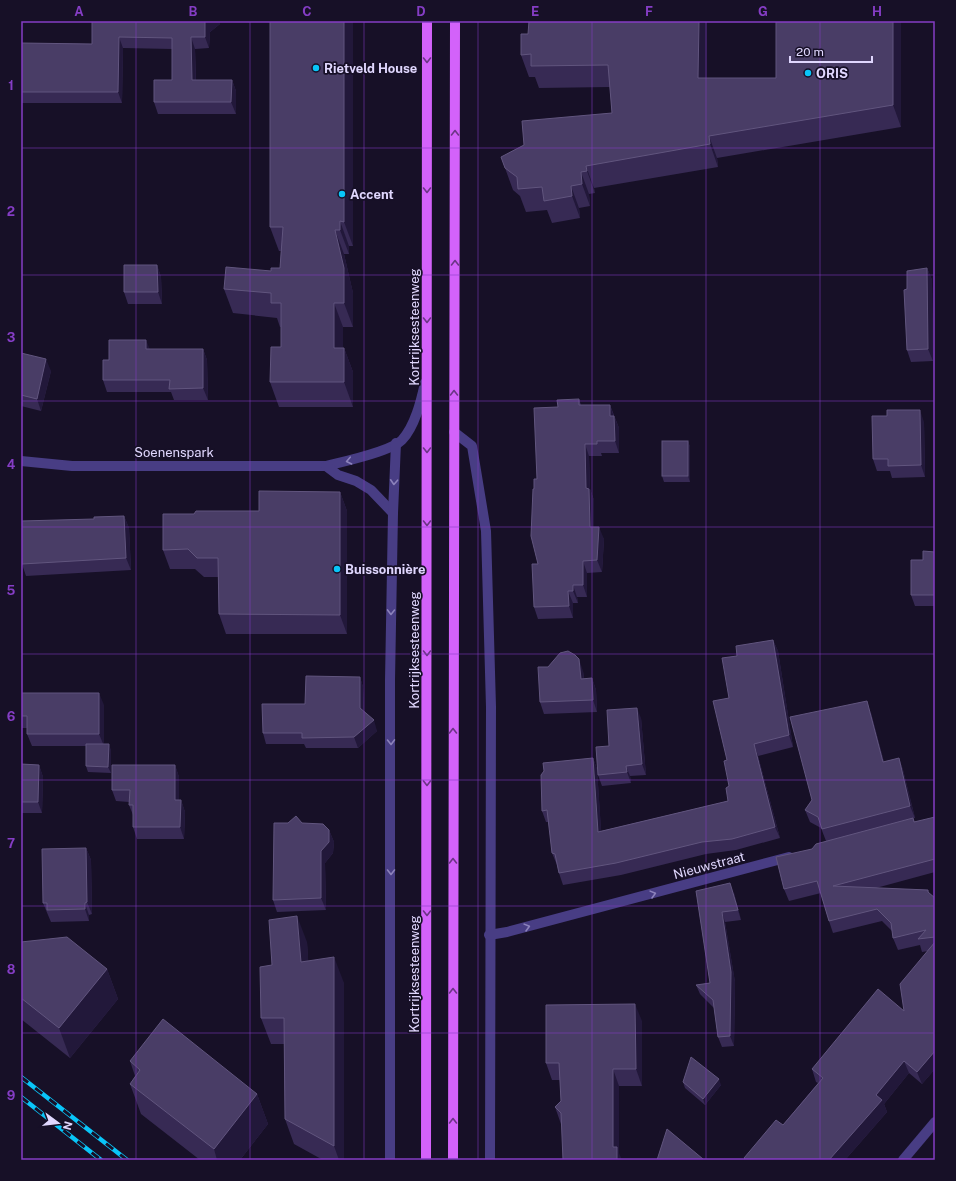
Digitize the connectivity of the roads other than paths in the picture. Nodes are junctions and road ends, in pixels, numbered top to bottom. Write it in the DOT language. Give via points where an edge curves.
graph roads {
  1 [pos="427,21"];
  2 [pos="455,21"];
  3 [pos="427,376"];
  4 [pos="454,432"];
  5 [pos="396,444"];
  6 [pos="21,461"];
  7 [pos="326,466"];
  8 [pos="393,512"];
  9 [pos="798,855"];
  10 [pos="489,935"];
  11 [pos="935,1122"];
  12 [pos="390,1160"];
  13 [pos="426,1160"];
  14 [pos="453,1160"];
  15 [pos="490,1160"];
  16 [pos="903,1160"];
  1 -- 3 [label="main road, Kortrijksesteenweg, one-way"];
  4 -- 2 [label="main road, one-way"];
  3 -- 5 [label="street, Soenenspark" via="418,410 402,440"];
  3 -- 13 [label="main road, Kortrijksesteenweg, one-way"];
  4 -- 10 [label="street" via="472,446 486,531 491,707"];
  14 -- 4 [label="main road, one-way"];
  5 -- 7 [label="street, Soenenspark, one-way" via="359,459"];
  5 -- 8 [label="street, Kortrijksesteenweg, one-way"];
  6 -- 7 [label="street, Soenenspark" via="72,466"];
  7 -- 8 [label="street" via="338,475 371,490"];
  8 -- 12 [label="street, Kortrijksesteenweg, one-way" via="390,680"];
  10 -- 9 [label="street, Nieuwstraat, one-way"];
  10 -- 15 [label="street"];
  11 -- 16 [label="street"];
}
